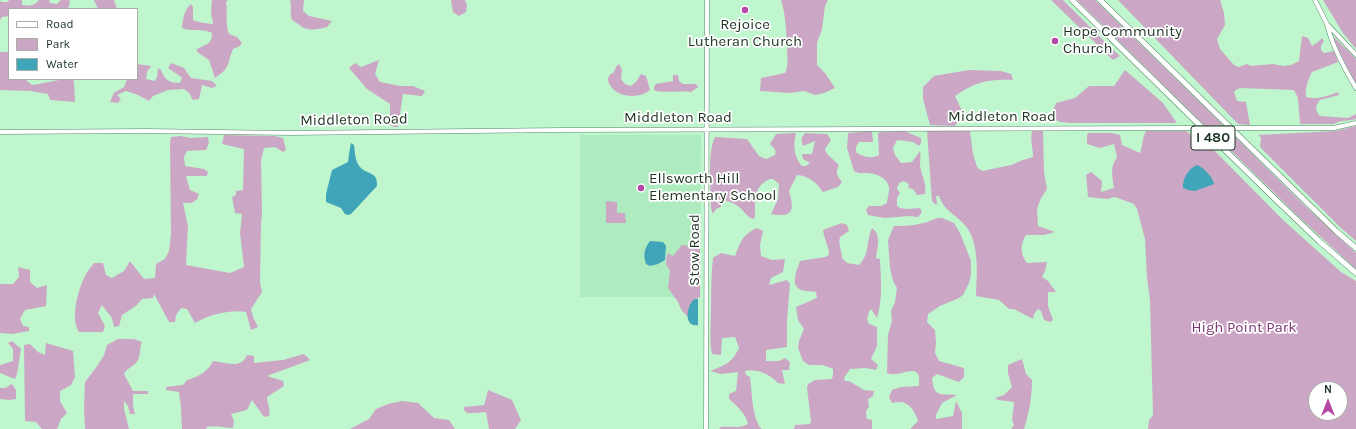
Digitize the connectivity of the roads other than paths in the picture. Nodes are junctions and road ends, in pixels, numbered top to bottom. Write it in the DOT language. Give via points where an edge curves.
graph roads {
  1 [pos="707,0"];
  2 [pos="1072,0"];
  3 [pos="1100,0"];
  4 [pos="1315,0"];
  5 [pos="1327,24"];
  6 [pos="1356,55"];
  7 [pos="1356,88"];
  8 [pos="1356,123"];
  9 [pos="706,130"];
  10 [pos="0,132"];
  11 [pos="1356,248"];
  12 [pos="1356,273"];
  13 [pos="706,429"];
  1 -- 9 [label="street, Stow Road"];
  2 -- 12 [label="highway, I 480" via="1318,241"];
  3 -- 11 [label="highway, I 480"];
  4 -- 5 [label="street"];
  5 -- 6 [label="street"];
  5 -- 7 [label="street" via="1330,37"];
  8 -- 9 [label="street, Middleton Road, bridge" via="1334,128"];
  9 -- 10 [label="street, Middleton Road"];
  9 -- 13 [label="street, Stow Road"];
}
